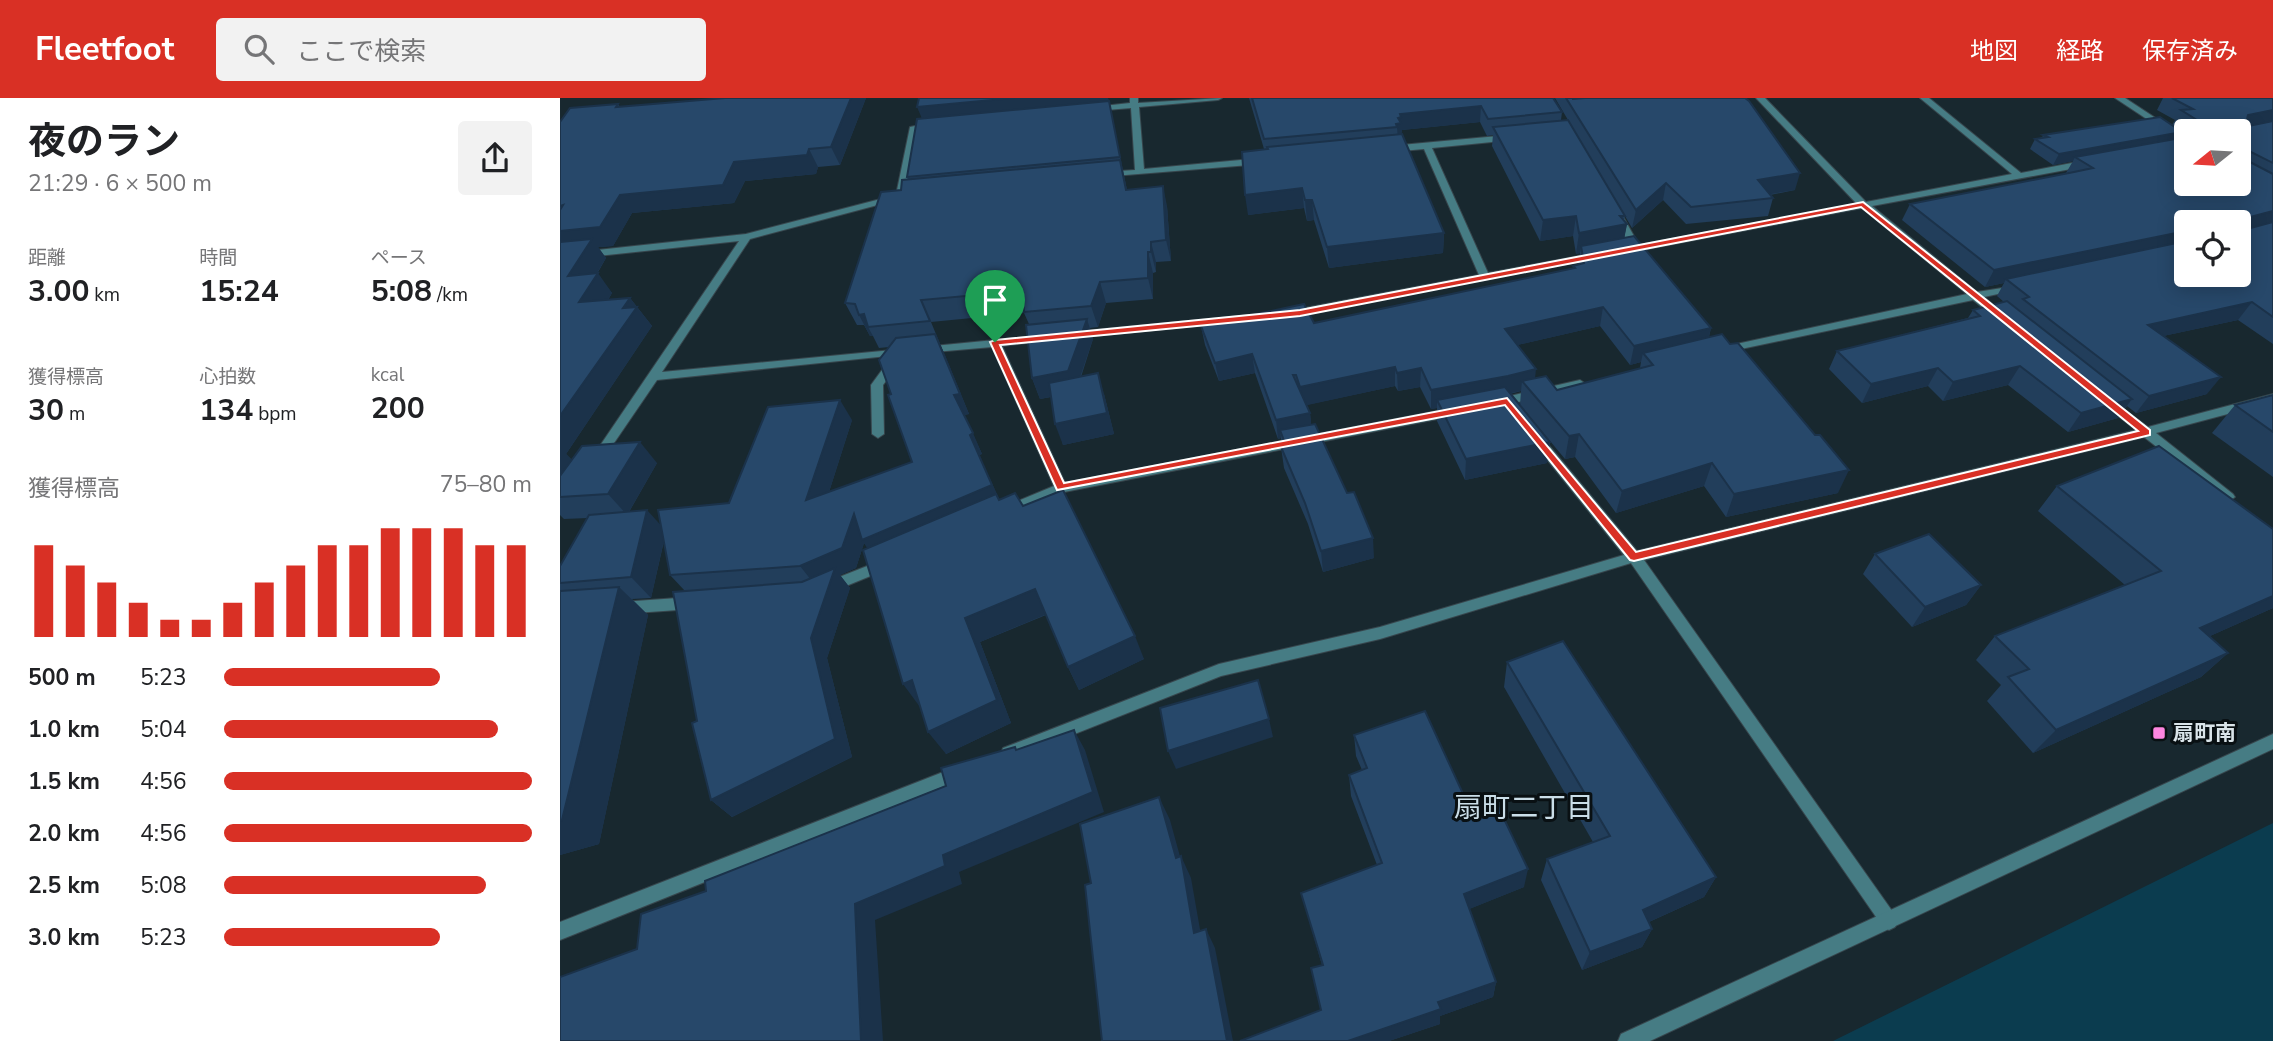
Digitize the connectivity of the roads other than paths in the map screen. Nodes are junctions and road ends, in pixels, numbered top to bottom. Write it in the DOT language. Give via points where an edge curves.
graph roads {
  1 [pos="1218,98"];
  2 [pos="1760,98"];
  3 [pos="1924,98"];
  4 [pos="2119,98"];
  5 [pos="1135,102"];
  6 [pos="1080,111"];
  7 [pos="942,124"];
  8 [pos="2174,136"];
  9 [pos="1518,138"];
  10 [pos="1427,146"];
  11 [pos="1386,150"];
  12 [pos="1277,159"];
  13 [pos="2095,162"];
  14 [pos="1140,172"];
  15 [pos="2018,175"];
  16 [pos="1087,177"];
  17 [pos="915,195"];
  18 [pos="901,196"];
  19 [pos="1610,202"];
  20 [pos="1863,204"];
  21 [pos="746,237"];
  22 [pos="1636,248"];
  23 [pos="560,257"];
  24 [pos="1645,261"];
  25 [pos="1484,275"];
  26 [pos="2028,285"];
  27 [pos="1975,296"];
  28 [pos="1272,316"];
  29 [pos="1258,317"];
  30 [pos="2007,321"];
  31 [pos="995,342"];
  32 [pos="902,352"];
  33 [pos="1708,354"];
  34 [pos="653,377"];
  35 [pos="1587,382"];
  36 [pos="2092,390"];
  37 [pos="2273,398"];
  38 [pos="1480,407"];
  39 [pos="1466,409"];
  40 [pos="1515,412"];
  41 [pos="2146,432"];
  42 [pos="878,435"];
  43 [pos="591,468"];
  44 [pos="1061,488"];
  45 [pos="2241,508"];
  46 [pos="997,515"];
  47 [pos="1634,557"];
  48 [pos="894,560"];
  49 [pos="817,593"];
  50 [pos="709,601"];
  51 [pos="601,610"];
  52 [pos="2273,741"];
  53 [pos="999,757"];
  54 [pos="973,767"];
  55 [pos="1889,921"];
  56 [pos="560,931"];
  57 [pos="1628,1041"];
  1 -- 5 [label="street"];
  2 -- 20 [label="street"];
  3 -- 15 [label="street"];
  4 -- 8 [label="street"];
  5 -- 6 [label="street"];
  5 -- 14 [label="street"];
  7 -- 18 [label="street" via="914,127"];
  9 -- 10 [label="street"];
  10 -- 11 [label="street"];
  10 -- 25 [label="street"];
  12 -- 14 [label="street"];
  13 -- 15 [label="street"];
  14 -- 16 [label="street"];
  15 -- 20 [label="street"];
  17 -- 18 [label="street"];
  18 -- 21 [label="street"];
  19 -- 22 [label="street"];
  20 -- 22 [label="street"];
  20 -- 27 [label="street"];
  21 -- 23 [label="street"];
  21 -- 34 [label="street"];
  22 -- 24 [label="street"];
  22 -- 25 [label="street"];
  25 -- 28 [label="street"];
  26 -- 27 [label="street"];
  27 -- 30 [label="street"];
  27 -- 33 [label="street" via="1717,346"];
  29 -- 31 [label="street"];
  31 -- 32 [label="street"];
  31 -- 44 [label="street"];
  32 -- 34 [label="street"];
  32 -- 42 [label="street" via="877,385"];
  34 -- 43 [label="street"];
  35 -- 40 [label="street"];
  36 -- 41 [label="street"];
  37 -- 41 [label="street"];
  38 -- 40 [label="street"];
  39 -- 44 [label="street"];
  40 -- 47 [label="street"];
  41 -- 45 [label="street"];
  41 -- 47 [label="street"];
  44 -- 46 [label="street"];
  47 -- 53 [label="street" via="1380,632 1219,670"];
  47 -- 55 [label="street"];
  48 -- 49 [label="street"];
  50 -- 51 [label="street"];
  52 -- 55 [label="street"];
  54 -- 56 [label="street"];
  55 -- 57 [label="street"];
}
